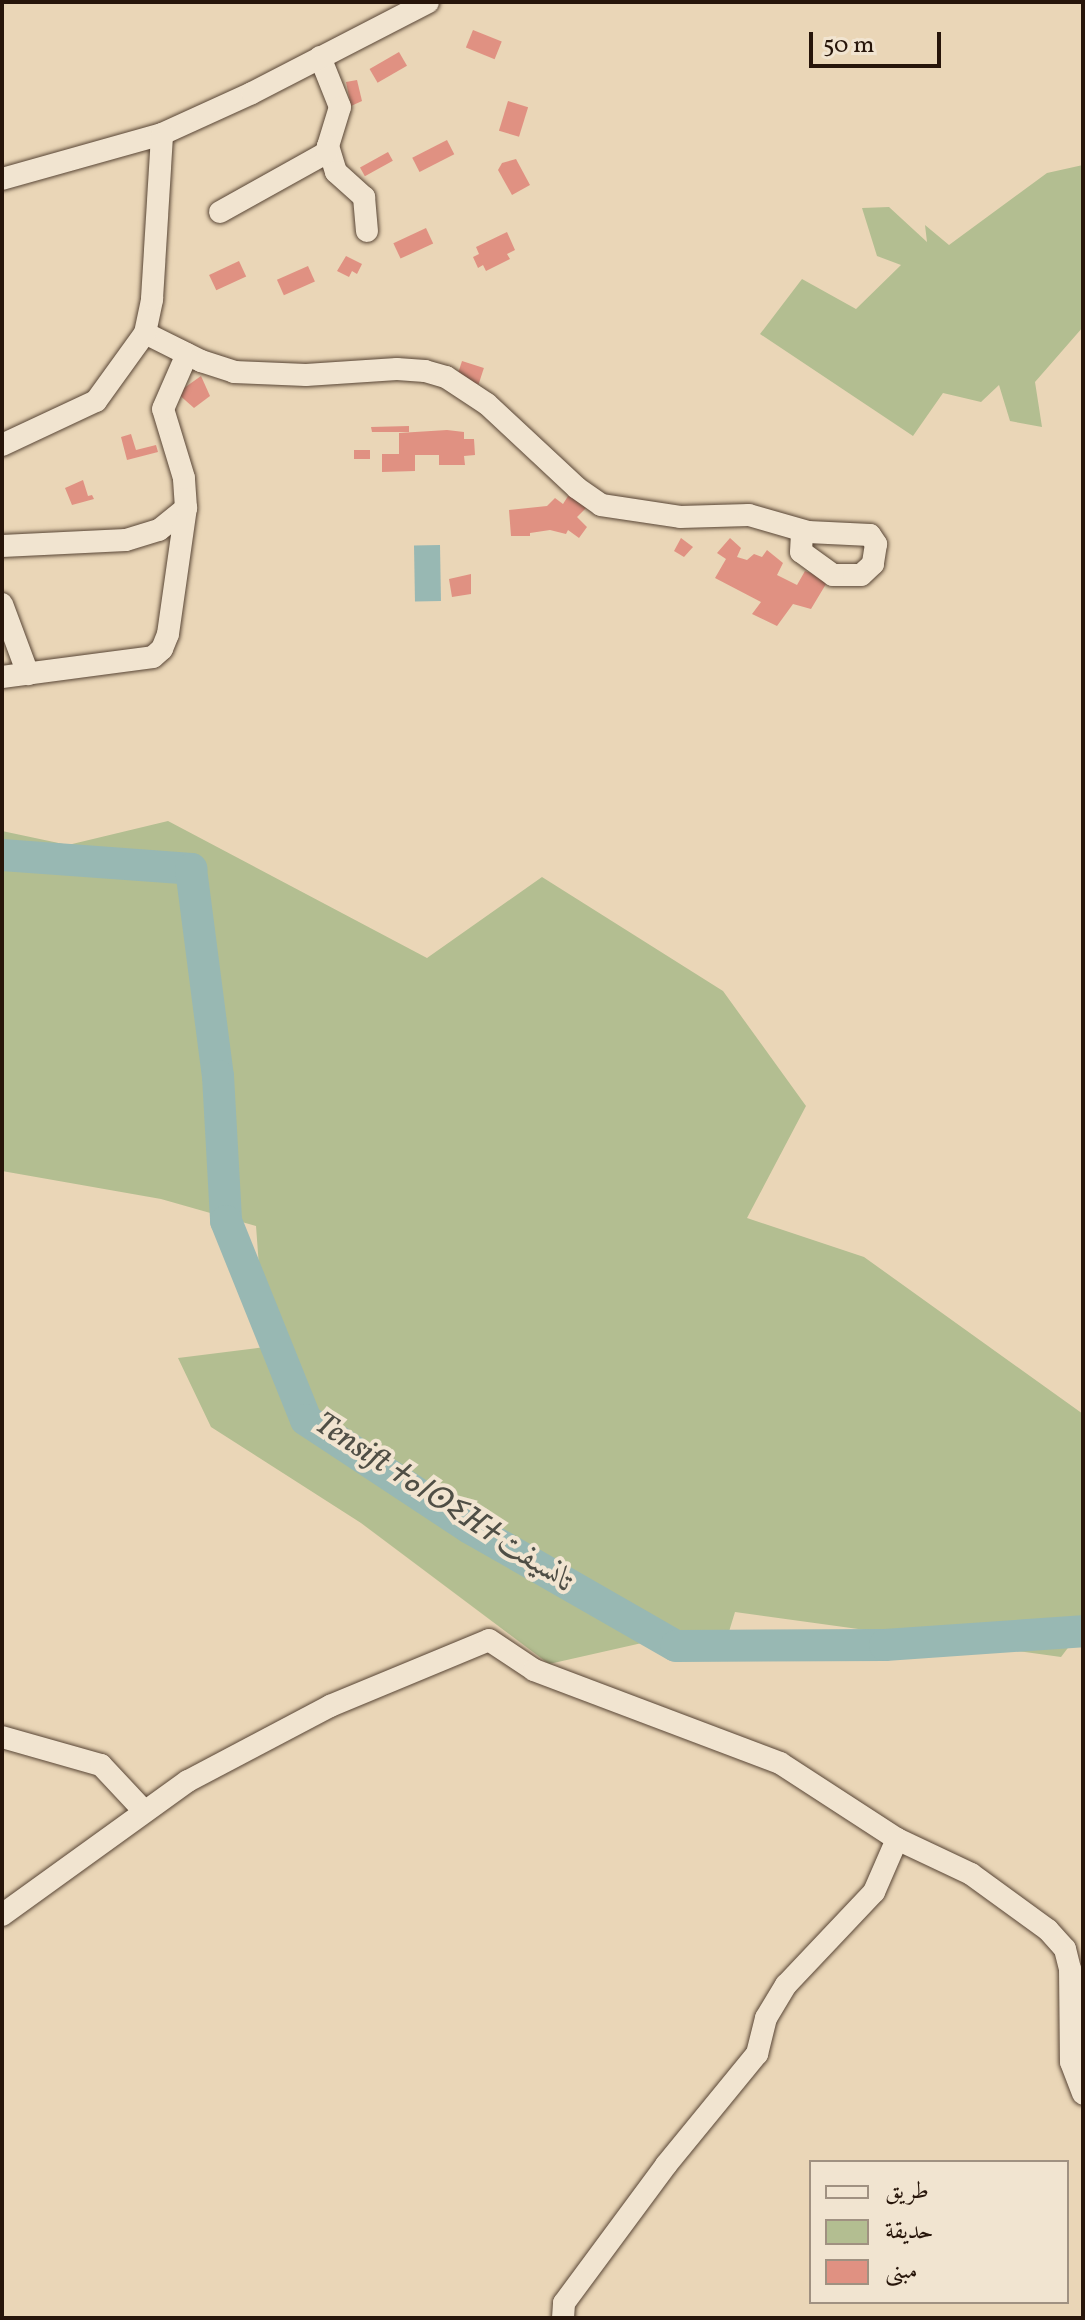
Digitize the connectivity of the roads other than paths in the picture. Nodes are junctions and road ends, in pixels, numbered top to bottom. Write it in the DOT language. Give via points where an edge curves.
graph roads {
  1 [pos="428,2"];
  2 [pos="320,57"];
  3 [pos="162,134"];
  4 [pos="328,146"];
  5 [pos="2,179"];
  6 [pos="220,212"];
  7 [pos="367,231"];
  8 [pos="145,333"];
  9 [pos="187,354"];
  10 [pos="2,445"];
  11 [pos="186,508"];
  12 [pos="802,531"];
  13 [pos="2,546"];
  14 [pos="2,604"];
  15 [pos="28,674"];
  16 [pos="2,677"];
  17 [pos="2,1737"];
  18 [pos="144,1811"];
  19 [pos="897,1839"];
  20 [pos="2,1915"];
  21 [pos="1083,2094"];
  22 [pos="563,2318"];
  1 -- 2 [label="street"];
  2 -- 3 [label="street"];
  2 -- 4 [label="street" via="340,107"];
  3 -- 5 [label="street"];
  3 -- 8 [label="street" via="152,299"];
  4 -- 6 [label="street" via="326,153"];
  4 -- 7 [label="street" via="336,172 364,197"];
  8 -- 9 [label="street"];
  8 -- 10 [label="street" via="96,401"];
  9 -- 11 [label="street" via="162,413 184,478"];
  9 -- 12 [label="street" via="234,372 425,371 446,377 487,404 601,505 680,517 749,515"];
  11 -- 13 [label="street" via="159,530 126,540"];
  11 -- 15 [label="street" via="168,634 159,654"];
  14 -- 15 [label="street"];
  15 -- 16 [label="street"];
  17 -- 18 [label="street" via="101,1765"];
  18 -- 19 [label="street" via="304,1718 489,1640 534,1670 780,1763"];
  18 -- 20 [label="street"];
  19 -- 21 [label="street" via="971,1874 1048,1930 1065,1949 1071,2062"];
  19 -- 22 [label="street" via="874,1892 786,1985 766,2018 757,2054 647,2190 564,2303"];
}
